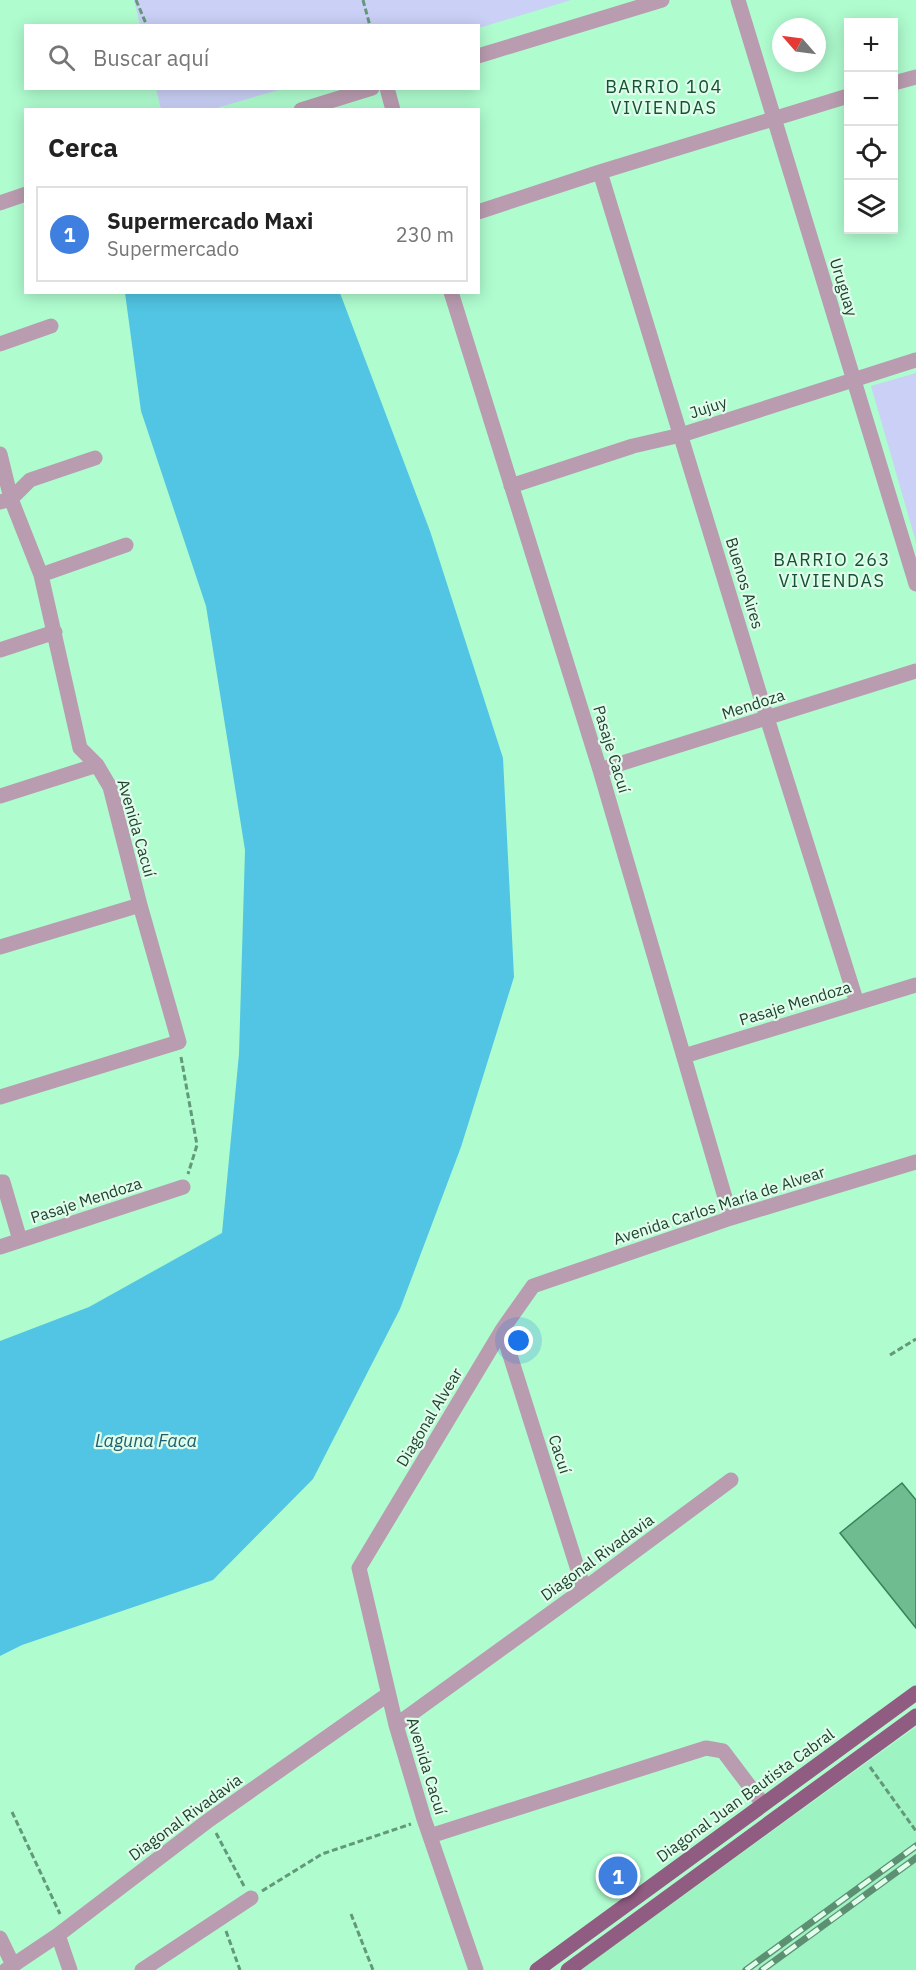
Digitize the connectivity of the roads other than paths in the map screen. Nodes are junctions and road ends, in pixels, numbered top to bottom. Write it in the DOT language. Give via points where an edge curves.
graph roads {
  1 [pos="662,0"];
  2 [pos="738,0"];
  3 [pos="480,55"];
  4 [pos="916,77"];
  5 [pos="898,82"];
  6 [pos="366,90"];
  7 [pos="388,90"];
  8 [pos="844,97"];
  9 [pos="307,108"];
  10 [pos="392,108"];
  11 [pos="774,118"];
  12 [pos="600,172"];
  13 [pos="24,195"];
  14 [pos="0,202"];
  15 [pos="480,211"];
  16 [pos="452,294"];
  17 [pos="51,326"];
  18 [pos="0,344"];
  19 [pos="916,360"];
  20 [pos="854,380"];
  21 [pos="681,435"];
  22 [pos="0,454"];
  23 [pos="95,458"];
  24 [pos="511,486"];
  25 [pos="6,500"];
  26 [pos="126,545"];
  27 [pos="41,575"];
  28 [pos="916,584"];
  29 [pos="55,632"];
  30 [pos="0,650"];
  31 [pos="916,671"];
  32 [pos="767,718"];
  33 [pos="97,765"];
  34 [pos="600,770"];
  35 [pos="0,796"];
  36 [pos="140,905"];
  37 [pos="0,947"];
  38 [pos="916,985"];
  39 [pos="857,1003"];
  40 [pos="684,1056"];
  41 [pos="0,1097"];
  42 [pos="916,1162"];
  43 [pos="0,1182"];
  44 [pos="183,1187"];
  45 [pos="731,1218"];
  46 [pos="20,1240"];
  47 [pos="0,1247"];
  48 [pos="533,1286"];
  49 [pos="502,1330"];
  50 [pos="731,1480"];
  51 [pos="359,1568"];
  52 [pos="585,1589"];
  53 [pos="916,1693"];
  54 [pos="387,1695"];
  55 [pos="916,1716"];
  56 [pos="396,1725"];
  57 [pos="782,1790"];
  58 [pos="763,1804"];
  59 [pos="793,1806"];
  60 [pos="430,1836"];
  61 [pos="251,1898"];
  62 [pos="58,1935"];
  63 [pos="0,1938"];
  64 [pos="9,1968"];
  65 [pos="70,1970"];
  66 [pos="142,1970"];
  67 [pos="476,1970"];
  68 [pos="537,1970"];
  69 [pos="568,1970"];
  1 -- 3 [label="street"];
  2 -- 11 [label="street, Uruguay"];
  4 -- 5 [label="street"];
  6 -- 9 [label="street"];
  7 -- 10 [label="street"];
  8 -- 11 [label="street"];
  11 -- 12 [label="street"];
  11 -- 20 [label="street, Uruguay"];
  12 -- 15 [label="street"];
  12 -- 21 [label="street, Buenos Aires"];
  13 -- 14 [label="street"];
  16 -- 24 [label="street, Pasaje Cacuí"];
  17 -- 18 [label="street"];
  19 -- 20 [label="street, Jujuy"];
  20 -- 21 [label="street, Jujuy"];
  20 -- 28 [label="street, Uruguay"];
  21 -- 24 [label="street, Jujuy" via="633,446"];
  21 -- 32 [label="street, Buenos Aires"];
  22 -- 25 [label="street, Avenida Cacuí"];
  23 -- 25 [label="street" via="30,480"];
  24 -- 34 [label="street, Pasaje Cacuí"];
  25 -- 27 [label="street, Avenida Cacuí"];
  26 -- 27 [label="street"];
  27 -- 29 [label="street, Avenida Cacuí"];
  29 -- 30 [label="street"];
  29 -- 33 [label="street, Avenida Cacuí" via="80,747"];
  31 -- 32 [label="street, Mendoza"];
  32 -- 34 [label="street, Mendoza"];
  32 -- 39 [label="street, Buenos Aires"];
  33 -- 35 [label="street"];
  33 -- 36 [label="street, Avenida Cacuí" via="110,787"];
  34 -- 40 [label="street, Pasaje Cacuí"];
  36 -- 37 [label="street"];
  36 -- 41 [label="street, Avenida Cacuí" via="179,1042"];
  38 -- 39 [label="street, Pasaje Mendoza"];
  39 -- 40 [label="street, Pasaje Mendoza"];
  40 -- 45 [label="street, Pasaje Cacuí"];
  42 -- 45 [label="street, Avenida Carlos María de Alvear"];
  43 -- 46 [label="street"];
  44 -- 46 [label="street, Pasaje Mendoza"];
  45 -- 48 [label="street, Avenida Carlos María de Alvear"];
  46 -- 47 [label="street, Pasaje Mendoza"];
  48 -- 49 [label="street, Diagonal Alvear"];
  49 -- 51 [label="street, Diagonal Alvear"];
  49 -- 52 [label="street, Cacuí"];
  50 -- 52 [label="street, Diagonal Rivadavia"];
  51 -- 54 [label="street, Avenida Cacuí"];
  52 -- 56 [label="street, Diagonal Rivadavia"];
  53 -- 57 [label="main road, Diagonal Juan Bautista Cabral"];
  54 -- 56 [label="street, Avenida Cacuí"];
  54 -- 62 [label="street, Diagonal Rivadavia" via="209,1820"];
  55 -- 59 [label="main road"];
  56 -- 60 [label="street, Avenida Cacuí"];
  57 -- 58 [label="main road, Diagonal Juan Bautista Cabral"];
  57 -- 59 [label="main road"];
  58 -- 60 [label="street" via="723,1751 706,1748"];
  58 -- 68 [label="main road, Diagonal Juan Bautista Cabral"];
  59 -- 69 [label="main road"];
  60 -- 67 [label="street, Avenida Cacuí"];
  61 -- 66 [label="street"];
  62 -- 64 [label="street, Diagonal Rivadavia"];
  62 -- 65 [label="street"];
  63 -- 64 [label="street"];
}
